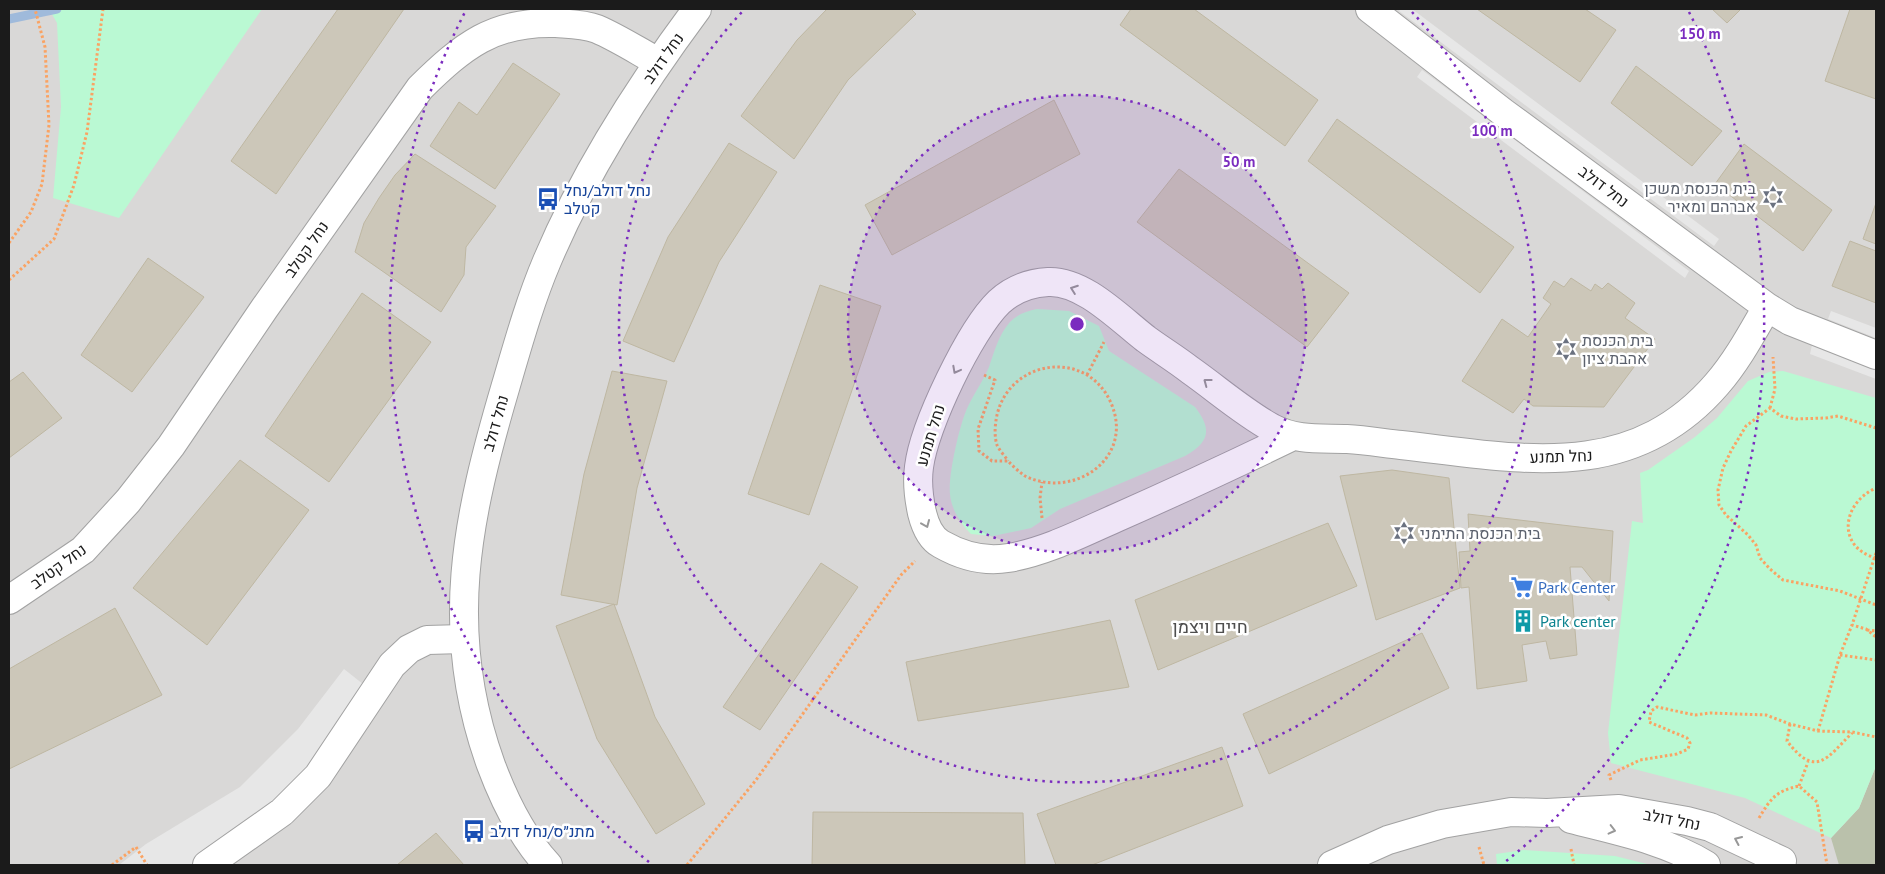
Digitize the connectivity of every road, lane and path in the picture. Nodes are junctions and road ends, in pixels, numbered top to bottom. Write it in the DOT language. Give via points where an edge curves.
graph roads {
  1 [pos="34,9"];
  2 [pos="103,9"];
  3 [pos="697,9"];
  4 [pos="1370,9"];
  5 [pos="520,16"];
  6 [pos="658,62"];
  7 [pos="9,243"];
  8 [pos="9,280"];
  9 [pos="1767,306"];
  10 [pos="1773,352"];
  11 [pos="1876,355"];
  12 [pos="981,374"];
  13 [pos="1230,400"];
  14 [pos="1770,408"];
  15 [pos="1876,428"];
  16 [pos="1291,437"];
  17 [pos="1008,461"];
  18 [pos="1226,468"];
  19 [pos="1042,482"];
  20 [pos="1876,488"];
  21 [pos="935,542"];
  22 [pos="1045,547"];
  23 [pos="1876,553"];
  24 [pos="1876,558"];
  25 [pos="9,600"];
  26 [pos="1860,600"];
  27 [pos="1876,605"];
  28 [pos="1852,625"];
  29 [pos="1866,630"];
  30 [pos="1876,631"];
  31 [pos="1876,637"];
  32 [pos="463,639"];
  33 [pos="1840,655"];
  34 [pos="1876,660"];
  35 [pos="1790,724"];
  36 [pos="1818,731"];
  37 [pos="1852,732"];
  38 [pos="1876,737"];
  39 [pos="1808,762"];
  40 [pos="1799,786"];
  41 [pos="1618,809"];
  42 [pos="1548,813"];
  43 [pos="1756,822"];
  44 [pos="1782,864"];
  45 [pos="112,865"];
  46 [pos="146,865"];
  47 [pos="207,865"];
  48 [pos="548,865"];
  49 [pos="686,865"];
  50 [pos="1332,865"];
  51 [pos="1706,865"];
  52 [pos="1827,865"];
  1 -- 7 [label="path" via="45,47 49,125 42,184 31,212"];
  2 -- 8 [label="path" via="87,132 74,185 54,239"];
  3 -- 6 [label="street, נחל דולב"];
  4 -- 9 [label="street, נחל דולב" via="1504,113"];
  5 -- 6 [label="street, נחל קטלב" via="596,29"];
  5 -- 25 [label="street, נחל קטלב" via="470,44 420,88 171,446 128,501 83,550"];
  6 -- 32 [label="street, נחל דולב" via="586,181 547,261 520,339 480,476 467,548"];
  9 -- 11 [label="street, נחל דולב" via="1790,321"];
  9 -- 16 [label="street, נחל תמנע" via="1748,341 1718,384 1689,412 1657,434 1612,452 1585,458 1528,458"];
  10 -- 14 [label="path" via="1774,389"];
  12 -- 17 [label="path" via="995,380 978,429 979,451 992,460"];
  13 -- 16 [label="street, נחל תמנע" via="1268,426"];
  13 -- 18 [label="street" via="1240,416 1245,445 1240,456"];
  13 -- 21 [label="street, נחל תמנע, one-way" via="1110,309 1079,290 1053,282 1015,289 997,304 983,323 941,398 926,440 918,468 920,503 924,524"];
  14 -- 15 [label="path" via="1781,416 1796,419 1838,416"];
  14 -- 26 [label="path" via="1746,426 1731,451 1718,490 1719,505 1756,545 1760,558 1783,580 1823,586"];
  16 -- 18 [label="street, נחל תמנע"];
  17 -- 19 [label="path" via="1023,475"];
  17 -- 19 [label="path" via="997,445 995,424 999,404 1010,386 1026,373 1046,367 1067,367 1087,375 1111,403 1115,421 1114,440 1107,458 1094,472 1079,480"];
  18 -- 22 [label="street, נחל תמנע"];
  19 -- 22 [label="path" via="1040,498"];
  20 -- 24 [label="path" via="1856,502 1848,525 1857,548"];
  21 -- 22 [label="street, נחל תמנע" via="964,556 987,559 1008,558"];
  21 -- 49 [label="path" via="900,575 756,780"];
  23 -- 24 [label="path"];
  24 -- 26 [label="path"];
  26 -- 27 [label="path"];
  26 -- 28 [label="path"];
  28 -- 29 [label="path"];
  28 -- 33 [label="path"];
  29 -- 30 [label="path"];
  29 -- 31 [label="path"];
  32 -- 47 [label="street" via="428,640 409,649 392,665 318,776 282,812"];
  32 -- 48 [label="street, נחל דולב" via="479,733 502,796"];
  33 -- 34 [label="path"];
  33 -- 36 [label="path"];
  35 -- 36 [label="path"];
  35 -- 39 [label="path" via="1787,741"];
  35 -- 41 [label="path" via="1766,715 1695,715 1657,707 1651,711 1649,722 1687,738 1690,743 1688,749 1640,760 1609,775"];
  36 -- 37 [label="path"];
  37 -- 38 [label="path"];
  37 -- 39 [label="path" via="1834,753 1821,761"];
  39 -- 40 [label="path"];
  40 -- 43 [label="path" via="1781,790"];
  40 -- 52 [label="path" via="1817,802"];
  41 -- 42 [label="street, נחל דולב"];
  44 -- 41 [label="street, נחל דולב, one-way" via="1710,827"];
  42 -- 50 [label="street, נחל דולב" via="1511,812 1442,824 1388,840"];
  42 -- 51 [label="street, נחל דולב, one-way" via="1645,838 1677,849"];
  45 -- 46 [label="path" via="136,847"];
}
